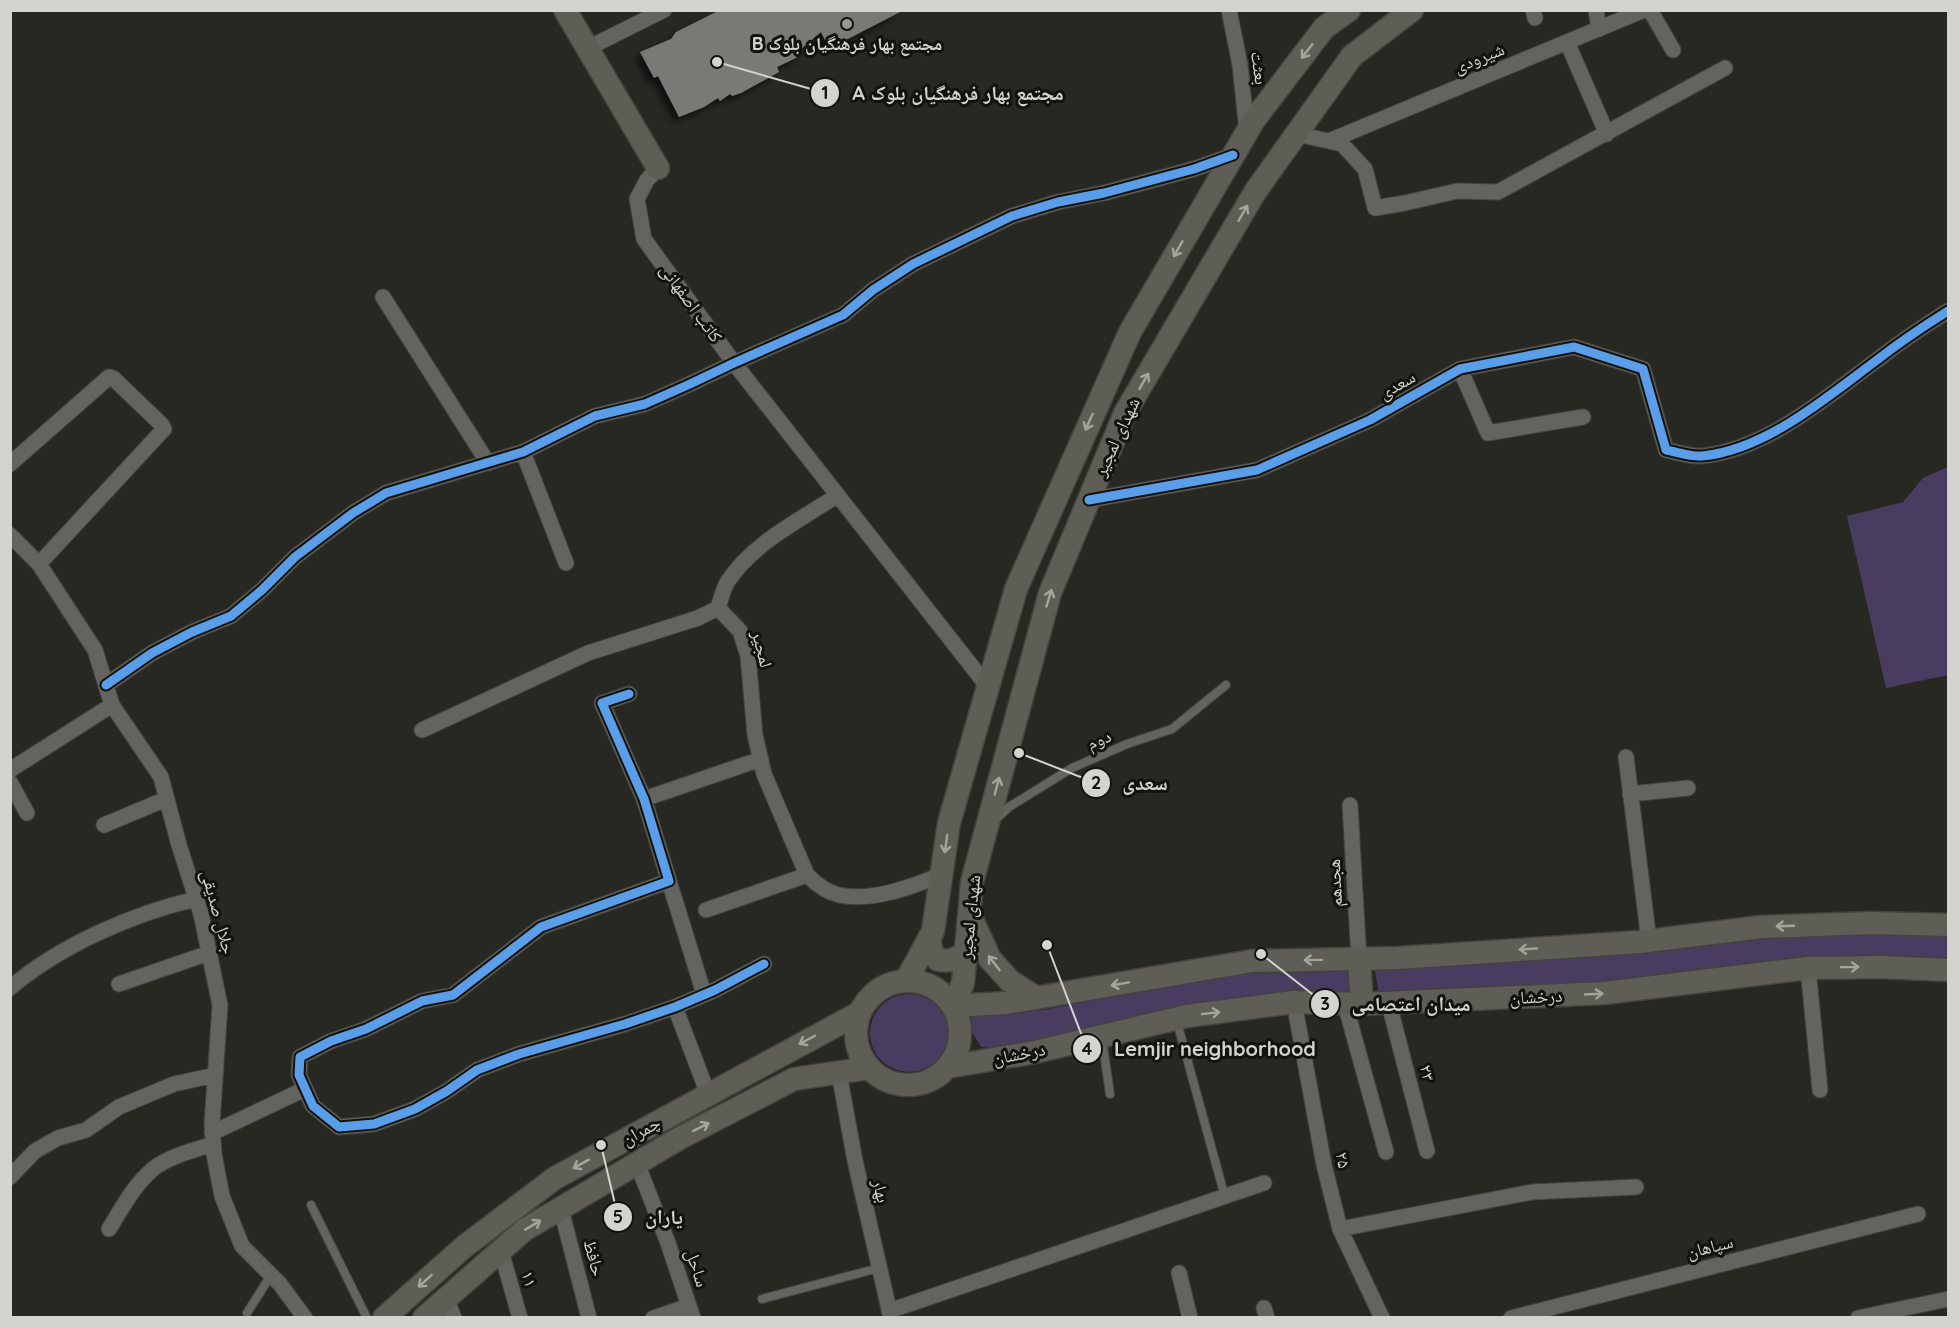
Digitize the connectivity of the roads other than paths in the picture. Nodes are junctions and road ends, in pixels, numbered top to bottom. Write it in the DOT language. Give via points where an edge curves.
graph roads {
  1 [pos="565,10"];
  2 [pos="664,10"];
  3 [pos="1229,10"];
  4 [pos="1349,10"];
  5 [pos="1412,10"];
  6 [pos="1596,10"];
  7 [pos="1644,10"];
  8 [pos="1650,10"];
  9 [pos="1599,29"];
  10 [pos="1567,42"];
  11 [pos="588,48"];
  12 [pos="1673,50"];
  13 [pos="1725,69"];
  14 [pos="1247,132"];
  15 [pos="1297,134"];
  16 [pos="1606,134"];
  17 [pos="1329,141"];
  18 [pos="1233,155"];
  19 [pos="658,168"];
  20 [pos="383,297"];
  21 [pos="1948,311"];
  22 [pos="734,363"];
  23 [pos="1460,369"];
  24 [pos="1583,417"];
  25 [pos="523,452"];
  26 [pos="488,463"];
  27 [pos="10,464"];
  28 [pos="838,495"];
  29 [pos="1089,500"];
  30 [pos="10,535"];
  31 [pos="566,563"];
  32 [pos="39,564"];
  33 [pos="718,608"];
  34 [pos="106,685"];
  35 [pos="1226,685"];
  36 [pos="988,687"];
  37 [pos="629,694"];
  38 [pos="112,705"];
  39 [pos="422,730"];
  40 [pos="1626,757"];
  41 [pos="761,759"];
  42 [pos="10,770"];
  43 [pos="10,782"];
  44 [pos="1688,788"];
  45 [pos="1630,794"];
  46 [pos="166,799"];
  47 [pos="644,800"];
  48 [pos="1350,805"];
  49 [pos="27,813"];
  50 [pos="104,825"];
  51 [pos="986,828"];
  52 [pos="807,875"];
  53 [pos="941,875"];
  54 [pos="669,881"];
  55 [pos="196,899"];
  56 [pos="706,910"];
  57 [pos="969,913"];
  58 [pos="1948,925"];
  59 [pos="928,940"];
  60 [pos="1649,941"];
  61 [pos="209,953"];
  62 [pos="966,953"];
  63 [pos="1359,960"];
  64 [pos="764,964"];
  65 [pos="1808,968"];
  66 [pos="1948,970"];
  67 [pos="906,981"];
  68 [pos="119,984"];
  69 [pos="10,988"];
  70 [pos="704,994"];
  71 [pos="1037,998"];
  72 [pos="1294,1002"];
  73 [pos="1353,1004"];
  74 [pos="1389,1004"];
  75 [pos="953,1006"];
  76 [pos="675,1007"];
  77 [pos="859,1013"];
  78 [pos="1176,1018"];
  79 [pos="1102,1036"];
  80 [pos="948,1067"];
  81 [pos="868,1068"];
  82 [pos="838,1073"];
  83 [pos="215,1075"];
  84 [pos="305,1089"];
  85 [pos="1820,1090"];
  86 [pos="708,1094"];
  87 [pos="1110,1094"];
  88 [pos="213,1139"];
  89 [pos="1427,1151"];
  90 [pos="1386,1152"];
  91 [pos="637,1163"];
  92 [pos="10,1177"];
  93 [pos="1264,1183"];
  94 [pos="1636,1187"];
  95 [pos="1225,1197"];
  96 [pos="311,1205"];
  97 [pos="561,1209"];
  98 [pos="1918,1214"];
  99 [pos="109,1229"];
  100 [pos="1340,1229"];
  101 [pos="501,1251"];
  102 [pos="879,1268"];
  103 [pos="1179,1273"];
  104 [pos="271,1275"];
  105 [pos="762,1299"];
  106 [pos="1948,1299"];
  107 [pos="450,1308"];
  108 [pos="691,1312"];
  109 [pos="247,1313"];
  110 [pos="890,1314"];
  111 [pos="305,1317"];
  112 [pos="367,1317"];
  113 [pos="384,1317"];
  114 [pos="424,1317"];
  115 [pos="520,1317"];
  116 [pos="589,1317"];
  117 [pos="654,1317"];
  118 [pos="1190,1317"];
  119 [pos="1382,1317"];
  120 [pos="1511,1317"];
  121 [pos="1858,1317"];
  1 -- 11 [label="main road, کاتب اصفهانی"];
  2 -- 11 [label="street"];
  3 -- 14 [label="street, بعثت"];
  4 -- 14 [label="main road, شهدای لمجیر, one-way" via="1324,28"];
  5 -- 15 [label="main road, شهدای لمجیر" via="1352,56"];
  6 -- 9 [label="street"];
  7 -- 9 [label="street, شیرودی"];
  8 -- 12 [label="street"];
  9 -- 10 [label="street, شیرودی"];
  10 -- 16 [label="street"];
  10 -- 17 [label="street, شیرودی"];
  11 -- 19 [label="main road, کاتب اصفهانی"];
  13 -- 16 [label="street"];
  14 -- 18 [label="main road, شهدای لمجیر"];
  15 -- 17 [label="street"];
  29 -- 15 [label="main road, شهدای لمجیر, one-way" via="1125,413 1255,192"];
  16 -- 17 [label="street" via="1498,192 1457,191 1375,208 1365,169 1342,144"];
  18 -- 22 [label="street" via="1194,169 1012,216 913,264 843,315"];
  18 -- 36 [label="main road, شهدای لمجیر, one-way" via="1130,332 1016,589"];
  19 -- 22 [label="street, کاتب اصفهانی" via="637,198 644,239"];
  20 -- 26 [label="street"];
  21 -- 23 [label="street, سعدی" via="1798,418 1753,442 1700,457 1666,450 1643,369 1574,347"];
  22 -- 25 [label="street" via="645,404 596,416"];
  22 -- 28 [label="street, کاتب اصفهانی"];
  23 -- 24 [label="street" via="1488,433"];
  23 -- 29 [label="street, سعدی" via="1370,420 1257,470"];
  25 -- 26 [label="street"];
  25 -- 31 [label="street"];
  26 -- 34 [label="street" via="386,493 352,513 295,557 231,616 152,653"];
  27 -- 32 [label="street" via="109,377 164,429"];
  28 -- 33 [label="street" via="743,561 726,584"];
  28 -- 36 [label="street, کاتب اصفهانی"];
  51 -- 29 [label="main road, شهدای لمجیر, one-way" via="1050,593"];
  30 -- 32 [label="street, جلال صدیقی"];
  32 -- 34 [label="street, جلال صدیقی" via="95,650"];
  33 -- 39 [label="street" via="588,653"];
  33 -- 41 [label="street, لمجیر" via="740,631 748,656"];
  34 -- 38 [label="street, جلال صدیقی"];
  35 -- 51 [label="lane, دوم" via="1172,729 1072,768 1009,807"];
  36 -- 53 [label="main road, شهدای لمجیر, one-way" via="949,823"];
  37 -- 47 [label="street" via="602,703"];
  38 -- 42 [label="street"];
  38 -- 46 [label="street, جلال صدیقی" via="161,777"];
  40 -- 45 [label="street"];
  41 -- 47 [label="street"];
  41 -- 52 [label="street, لمجیر"];
  43 -- 49 [label="street"];
  44 -- 45 [label="street"];
  45 -- 60 [label="street"];
  46 -- 50 [label="street"];
  46 -- 55 [label="street, جلال صدیقی"];
  47 -- 54 [label="street"];
  48 -- 63 [label="street, هجدهم"];
  51 -- 57 [label="main road, شهدای لمجیر" via="972,882"];
  52 -- 53 [label="street" via="818,886 839,895 859,896 919,884"];
  52 -- 56 [label="street"];
  53 -- 59 [label="main road, شهدای لمجیر" via="933,931"];
  54 -- 70 [label="street"];
  54 -- 84 [label="street" via="541,927 453,995 422,1001 300,1057 299,1075"];
  55 -- 61 [label="street, جلال صدیقی"];
  55 -- 69 [label="street" via="162,906 65,950"];
  57 -- 62 [label="main road, شهدای لمجیر"];
  71 -- 57 [label="main road, one-way" via="1010,981 990,959"];
  58 -- 60 [label="main road, one-way" via="1761,927"];
  59 -- 62 [label="main road" via="938,960 954,960"];
  59 -- 67 [label="main road, شهدای لمجیر"];
  60 -- 63 [label="main road, one-way"];
  61 -- 68 [label="street"];
  61 -- 83 [label="street, جلال صدیقی" via="220,1005"];
  62 -- 75 [label="main road, شهدای لمجیر" via="963,983"];
  63 -- 71 [label="main road, one-way" via="1252,961"];
  63 -- 73 [label="main road"];
  64 -- 70 [label="street"];
  65 -- 66 [label="main road, درخشان, one-way" via="1881,966"];
  74 -- 65 [label="main road, درخشان, one-way" via="1605,993"];
  65 -- 85 [label="street"];
  67 -- 75 [label="main road" via="933,987"];
  67 -- 77 [label="main road" via="878,990"];
  70 -- 76 [label="street"];
  71 -- 75 [label="main road"];
  72 -- 73 [label="main road, درخشان"];
  78 -- 72 [label="main road, درخشان, one-way"];
  72 -- 100 [label="street, ۲۵"];
  73 -- 74 [label="main road, درخشان"];
  73 -- 90 [label="street"];
  74 -- 89 [label="street, ۲۳"];
  75 -- 80 [label="main road" via="960,1037"];
  76 -- 84 [label="street" via="477,1070 415,1109 374,1124 339,1126 313,1106"];
  76 -- 86 [label="street"];
  77 -- 81 [label="main road" via="856,1042"];
  77 -- 86 [label="main road, چمران, one-way"];
  78 -- 79 [label="main road, درخشان"];
  78 -- 95 [label="lane"];
  79 -- 80 [label="main road, درخشان"];
  79 -- 87 [label="lane"];
  80 -- 81 [label="main road" via="918,1085 883,1080"];
  81 -- 82 [label="main road, چمران"];
  91 -- 82 [label="main road, چمران, one-way" via="794,1079"];
  82 -- 102 [label="street, بهار"];
  83 -- 88 [label="street, جلال صدیقی"];
  83 -- 92 [label="street" via="174,1084 119,1107 86,1130 58,1138 35,1151"];
  84 -- 88 [label="street"];
  86 -- 113 [label="main road, چمران, one-way" via="555,1178 465,1246"];
  88 -- 99 [label="street" via="154,1167 132,1192"];
  88 -- 104 [label="street, جلال صدیقی" via="222,1196 242,1246"];
  91 -- 97 [label="main road, چمران"];
  91 -- 108 [label="street, ساحل"];
  93 -- 95 [label="street"];
  94 -- 100 [label="street" via="1532,1192"];
  95 -- 110 [label="street"];
  96 -- 112 [label="lane"];
  101 -- 97 [label="main road, چمران, one-way" via="524,1230"];
  97 -- 116 [label="street, حافظ"];
  98 -- 120 [label="street, سپاهان"];
  100 -- 119 [label="street, ۲۵"];
  101 -- 107 [label="main road, چمران"];
  101 -- 115 [label="street, ۱۱"];
  102 -- 105 [label="lane"];
  102 -- 110 [label="street, بهار"];
  103 -- 118 [label="street"];
  104 -- 109 [label="lane"];
  104 -- 111 [label="street, جلال صدیقی"];
  106 -- 121 [label="street"];
  107 -- 114 [label="main road, چمران"];
  108 -- 117 [label="street"];
}
